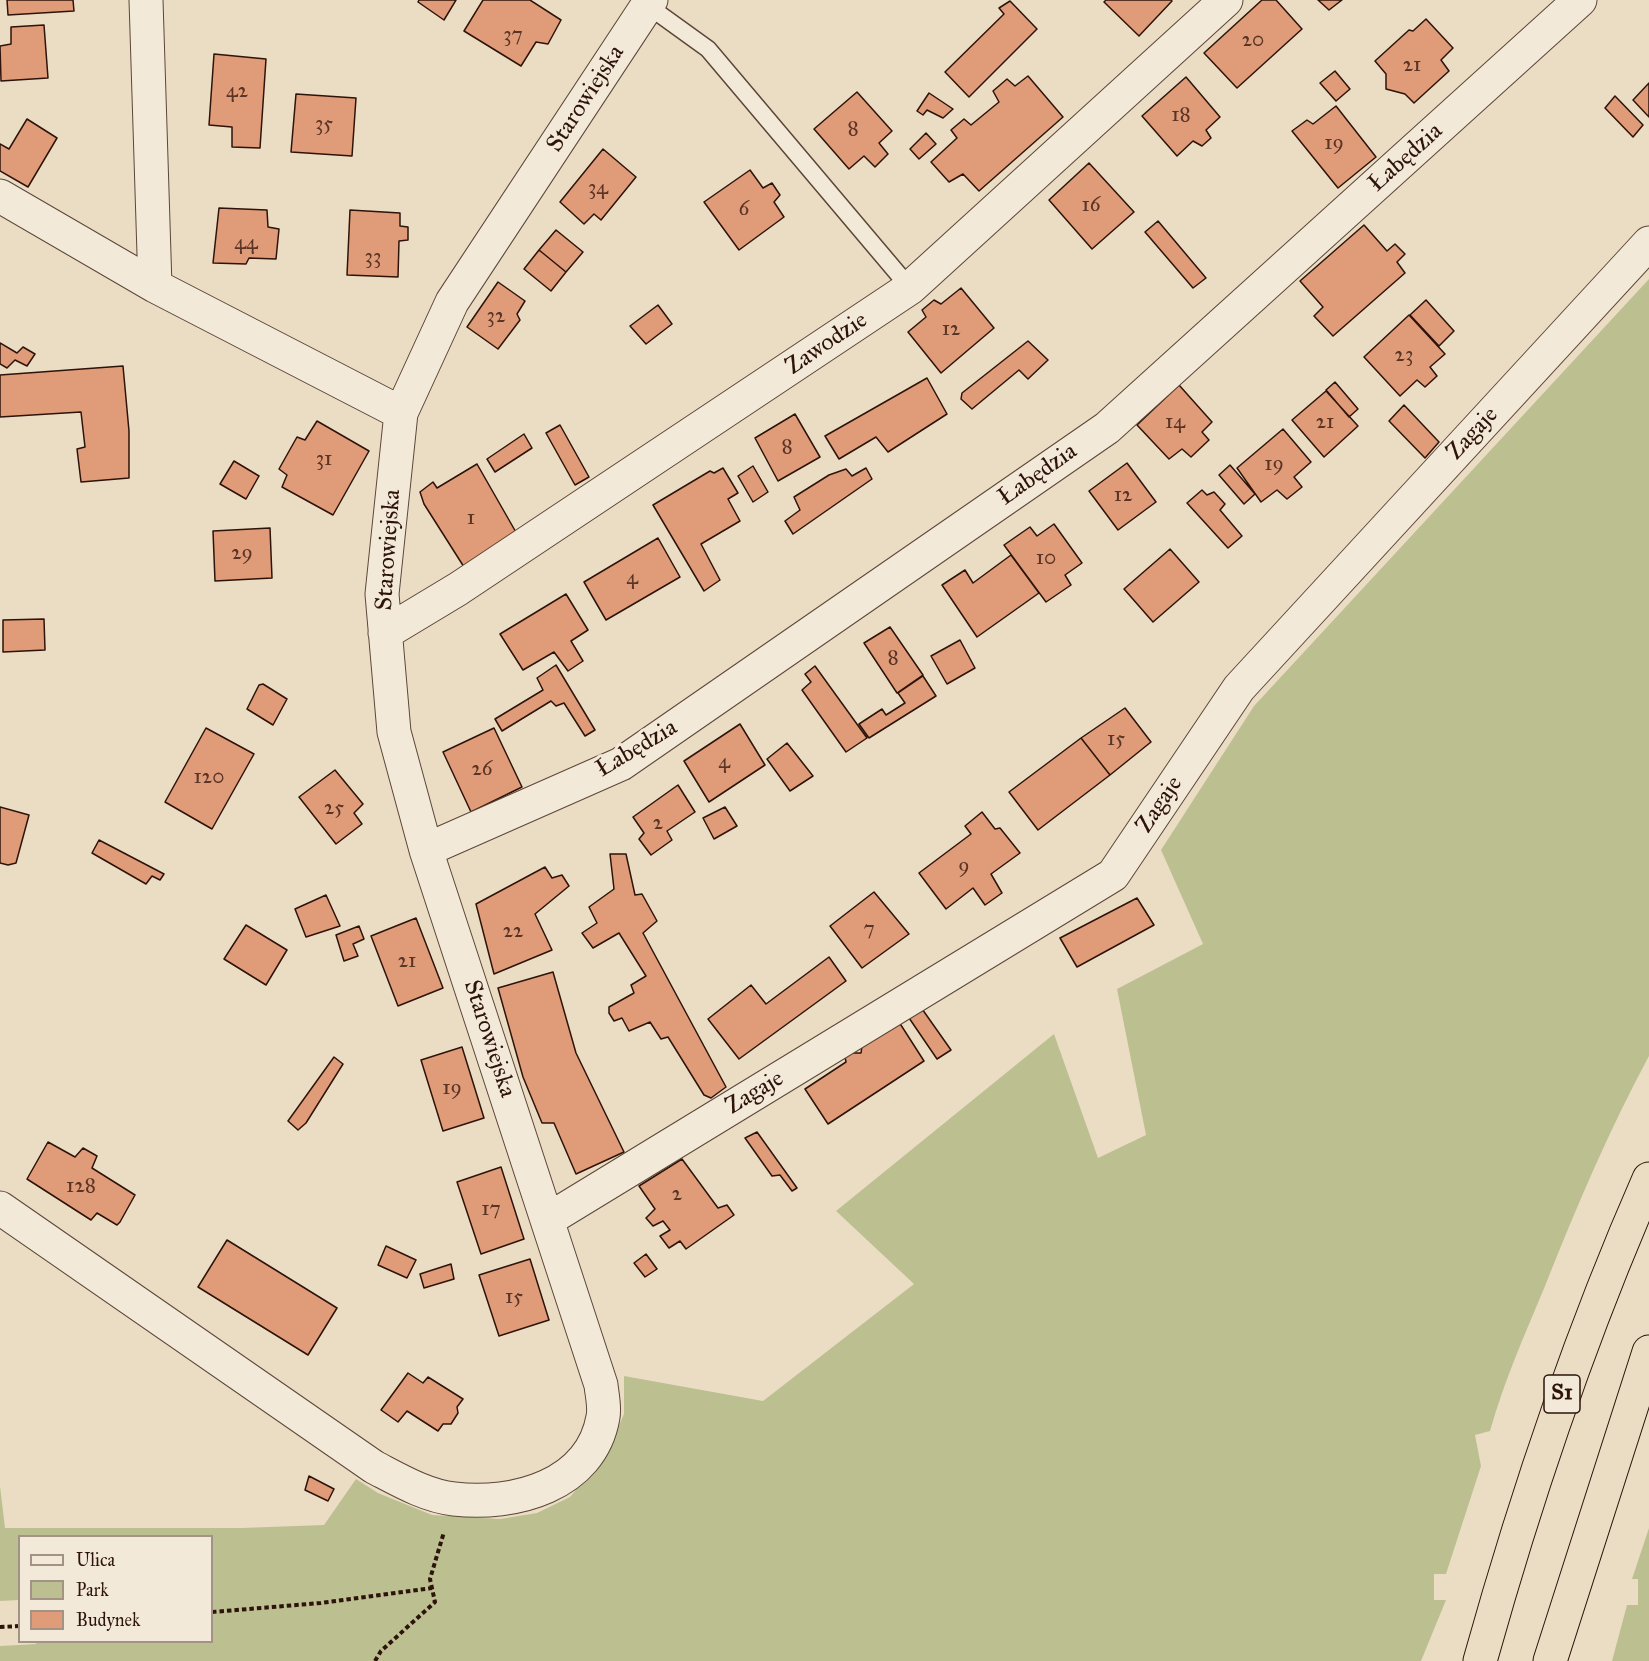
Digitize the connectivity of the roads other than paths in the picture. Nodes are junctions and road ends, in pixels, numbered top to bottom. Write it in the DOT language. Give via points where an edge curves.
graph roads {
  1 [pos="146,0"];
  2 [pos="1226,0"];
  3 [pos="1580,0"];
  4 [pos="649,3"];
  5 [pos="0,196"];
  6 [pos="1649,243"];
  7 [pos="155,286"];
  8 [pos="910,288"];
  9 [pos="401,413"];
  10 [pos="385,633"];
  11 [pos="426,850"];
  12 [pos="1649,1179"];
  13 [pos="0,1208"];
  14 [pos="549,1219"];
  15 [pos="1649,1352"];
  16 [pos="1493,1615"];
  17 [pos="1464,1661"];
  18 [pos="1480,1661"];
  19 [pos="1550,1661"];
  1 -- 7 [label="street"];
  2 -- 8 [label="street, Zawodzie"];
  3 -- 11 [label="street, Łabędzia" via="1107,428 621,764"];
  4 -- 8 [label="lane" via="708,50"];
  4 -- 9 [label="street, Starowiejska" via="452,302"];
  5 -- 7 [label="street"];
  6 -- 14 [label="street, Zagaje" via="1239,688 1113,875"];
  7 -- 9 [label="street"];
  8 -- 10 [label="street, Zawodzie"];
  9 -- 10 [label="street, Starowiejska" via="382,594"];
  10 -- 11 [label="street, Starowiejska" via="394,732"];
  11 -- 14 [label="street, Starowiejska"];
  12 -- 16 [label="highway, S1" via="1563,1392"];
  13 -- 14 [label="street, Starowiejska" via="374,1467 412,1488 453,1499 502,1499 549,1487 575,1469 598,1434 604,1416 601,1385"];
  15 -- 19 [label="highway"];
  16 -- 17 [label="highway"];
  16 -- 18 [label="highway, S1"];
}
